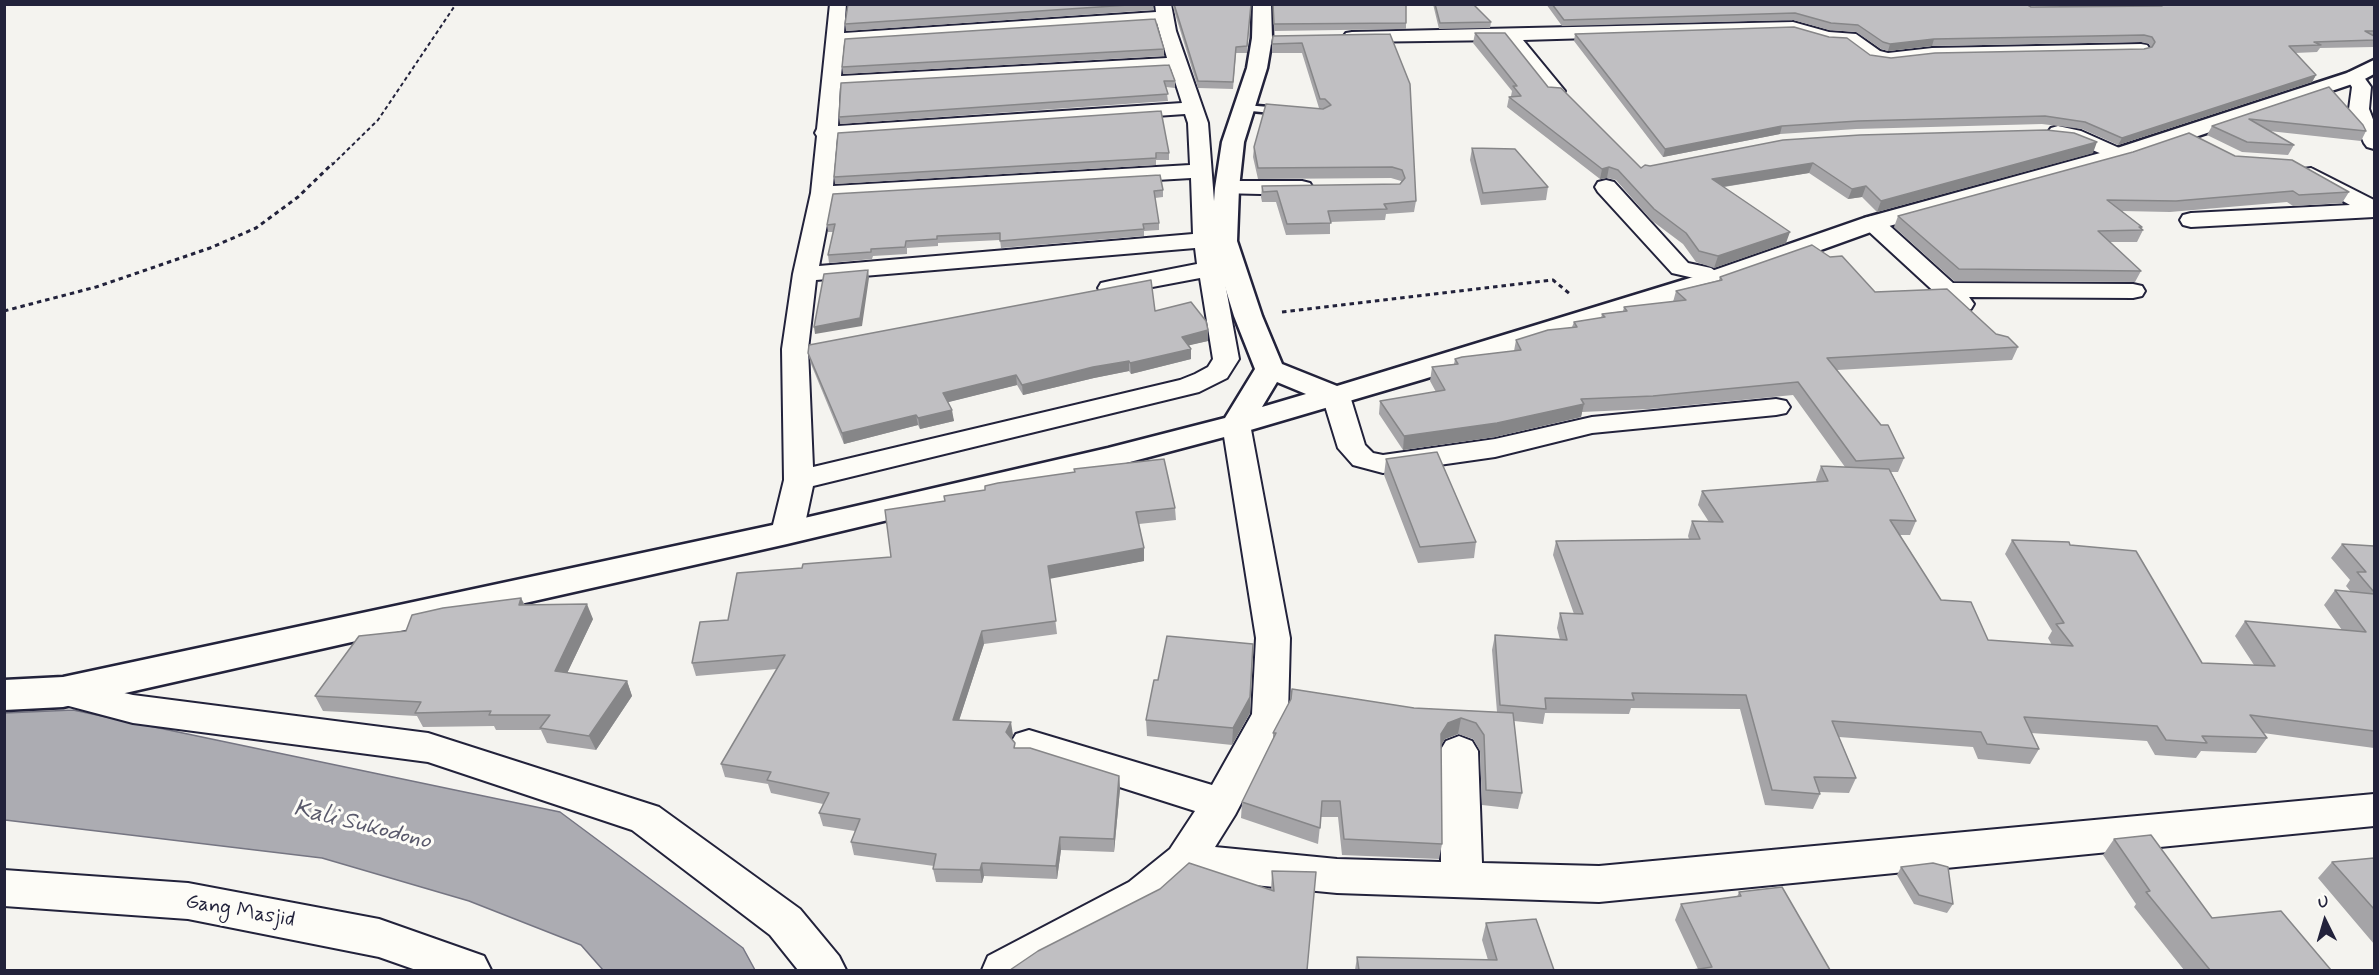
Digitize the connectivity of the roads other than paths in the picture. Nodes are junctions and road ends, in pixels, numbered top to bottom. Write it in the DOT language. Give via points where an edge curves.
graph roads {
  1 [pos="838,4"];
  2 [pos="1262,4"];
  3 [pos="1164,11"];
  4 [pos="1510,35"];
  5 [pos="1333,38"];
  6 [pos="835,39"];
  7 [pos="2141,49"];
  8 [pos="1178,63"];
  9 [pos="2364,72"];
  10 [pos="833,82"];
  11 [pos="1555,91"];
  12 [pos="1193,108"];
  13 [pos="1244,108"];
  14 [pos="1289,111"];
  15 [pos="2042,132"];
  16 [pos="825,133"];
  17 [pos="2374,143"];
  18 [pos="2119,155"];
  19 [pos="2294,165"];
  20 [pos="1200,171"];
  21 [pos="1606,187"];
  22 [pos="1227,188"];
  23 [pos="1321,188"];
  24 [pos="822,193"];
  25 [pos="2374,209"];
  26 [pos="2191,220"];
  27 [pos="1873,223"];
  28 [pos="1205,240"];
  29 [pos="1210,269"];
  30 [pos="805,274"];
  31 [pos="1712,280"];
  32 [pos="1947,290"];
  33 [pos="2133,291"];
  34 [pos="1083,294"];
  35 [pos="1978,318"];
  36 [pos="1226,359"];
  37 [pos="1267,362"];
  38 [pos="1336,396"];
  39 [pos="1776,407"];
  40 [pos="1236,424"];
  41 [pos="798,480"];
  42 [pos="787,533"];
  43 [pos="63,692"];
  44 [pos="4,695"];
  45 [pos="1029,744"];
  46 [pos="1459,751"];
  47 [pos="1221,804"];
  48 [pos="2374,810"];
  49 [pos="1184,861"];
  50 [pos="1462,879"];
  51 [pos="4,888"];
  52 [pos="469,970"];
  53 [pos="824,970"];
  54 [pos="1003,970"];
  1 -- 6 [label="street"];
  2 -- 13 [label="main road" via="1268,38"];
  3 -- 6 [label="street"];
  3 -- 8 [label="street"];
  4 -- 5 [label="street"];
  4 -- 7 [label="street" via="1793,27 1828,37 1850,38 1875,56 1888,58 1932,53"];
  4 -- 11 [label="street"];
  6 -- 10 [label="street"];
  8 -- 10 [label="street"];
  8 -- 12 [label="street"];
  9 -- 17 [label="street" via="2359,109"];
  9 -- 18 [label="main road" via="2195,139"];
  10 -- 16 [label="street"];
  12 -- 16 [label="street"];
  12 -- 20 [label="street" via="1198,123"];
  13 -- 14 [label="lane"];
  13 -- 22 [label="main road" via="1233,142"];
  15 -- 18 [label="street" via="2074,135"];
  16 -- 24 [label="street"];
  18 -- 27 [label="main road"];
  19 -- 25 [label="street"];
  20 -- 24 [label="street"];
  20 -- 28 [label="street"];
  21 -- 31 [label="street" via="1680,268 1702,273"];
  22 -- 23 [label="street"];
  22 -- 37 [label="main road" via="1224,241"];
  24 -- 30 [label="street"];
  25 -- 26 [label="street"];
  27 -- 31 [label="main road"];
  27 -- 32 [label="street"];
  28 -- 29 [label="street"];
  28 -- 30 [label="street"];
  29 -- 34 [label="street"];
  29 -- 36 [label="street"];
  30 -- 41 [label="street" via="806,347"];
  31 -- 38 [label="main road"];
  32 -- 33 [label="street"];
  32 -- 35 [label="street"];
  36 -- 37 [label="street"];
  36 -- 41 [label="street" via="1218,372 1189,386"];
  37 -- 38 [label="main road"];
  37 -- 40 [label="main road"];
  38 -- 39 [label="street" via="1352,448 1363,459 1383,464 1495,448 1592,425"];
  38 -- 40 [label="main road"];
  40 -- 42 [label="main road"];
  40 -- 47 [label="street" via="1273,638 1270,714"];
  41 -- 42 [label="street"];
  42 -- 43 [label="main road"];
  43 -- 44 [label="main road"];
  43 -- 53 [label="street" via="133,709 428,748 645,818 785,922"];
  45 -- 47 [label="street"];
  46 -- 50 [label="street"];
  47 -- 49 [label="street"];
  48 -- 50 [label="street" via="1599,884"];
  49 -- 50 [label="street" via="1337,876"];
  49 -- 54 [label="street" via="1144,895"];
  51 -- 52 [label="street, Gang Masjid" via="188,901 379,938"];
}
